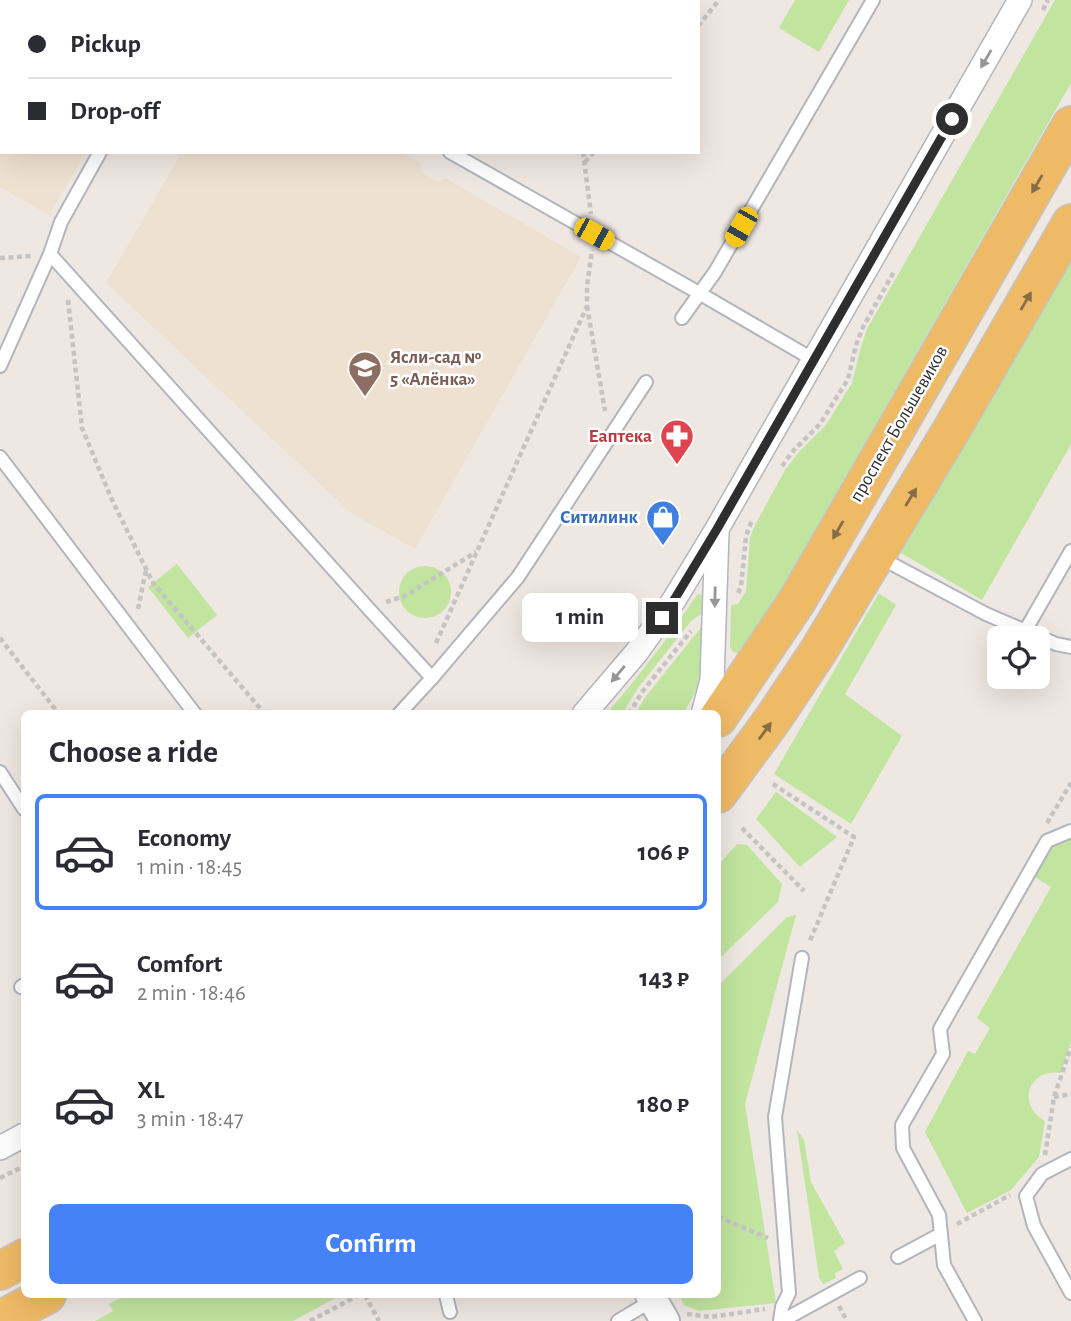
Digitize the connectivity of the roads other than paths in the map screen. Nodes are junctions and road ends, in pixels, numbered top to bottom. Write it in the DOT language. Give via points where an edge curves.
graph roads {
  1 [pos="873,0"];
  2 [pos="1020,0"];
  3 [pos="1071,125"];
  4 [pos="99,154"];
  5 [pos="454,154"];
  6 [pos="1071,223"];
  7 [pos="50,254"];
  8 [pos="699,293"];
  9 [pos="682,318"];
  10 [pos="814,360"];
  11 [pos="0,366"];
  12 [pos="646,382"];
  13 [pos="0,457"];
  14 [pos="717,529"];
  15 [pos="1071,551"];
  16 [pos="875,555"];
  17 [pos="1014,626"];
  18 [pos="1028,626"];
  19 [pos="1050,641"];
  20 [pos="1071,647"];
  21 [pos="428,674"];
  22 [pos="192,710"];
  23 [pos="402,710"];
  24 [pos="587,710"];
  25 [pos="704,710"];
  26 [pos="721,713"];
  27 [pos="0,772"];
  28 [pos="721,790"];
  29 [pos="21,804"];
  30 [pos="1071,831"];
  31 [pos="803,958"];
  32 [pos="21,1137"];
  33 [pos="0,1148"];
  34 [pos="1071,1159"];
  35 [pos="941,1234"];
  36 [pos="898,1257"];
  37 [pos="21,1260"];
  38 [pos="0,1271"];
  39 [pos="860,1278"];
  40 [pos="1071,1293"];
  41 [pos="41,1298"];
  42 [pos="447,1298"];
  43 [pos="663,1307"];
  44 [pos="450,1312"];
  45 [pos="0,1320"];
  46 [pos="618,1321"];
  47 [pos="781,1321"];
  48 [pos="975,1321"];
  1 -- 8 [label="lane"];
  2 -- 10 [label="street, one-way"];
  3 -- 26 [label="main road, проспект Большевиков, one-way" via="803,590"];
  4 -- 7 [label="lane" via="61,222"];
  5 -- 8 [label="lane"];
  16 -- 6 [label="main road, one-way"];
  7 -- 11 [label="lane"];
  7 -- 21 [label="lane"];
  8 -- 9 [label="lane"];
  8 -- 10 [label="lane"];
  10 -- 14 [label="street"];
  12 -- 21 [label="lane" via="518,577"];
  13 -- 22 [label="lane"];
  14 -- 24 [label="street, one-way" via="674,600"];
  14 -- 25 [label="street, one-way" via="712,680"];
  15 -- 18 [label="lane"];
  16 -- 17 [label="lane"];
  28 -- 16 [label="main road, one-way" via="819,650"];
  19 -- 20 [label="lane"];
  21 -- 23 [label="lane"];
  27 -- 29 [label="lane"];
  30 -- 35 [label="lane" via="1047,841 940,1029 943,1054 902,1125 903,1148 939,1215"];
  31 -- 47 [label="lane" via="775,1117 789,1293"];
  32 -- 33 [label="street"];
  34 -- 40 [label="lane" via="1042,1174 1026,1196 1034,1226"];
  35 -- 36 [label="lane"];
  35 -- 48 [label="lane" via="944,1265"];
  37 -- 38 [label="main road"];
  39 -- 47 [label="lane"];
  41 -- 45 [label="main road"];
  42 -- 44 [label="lane"];
  43 -- 46 [label="lane"];
}
